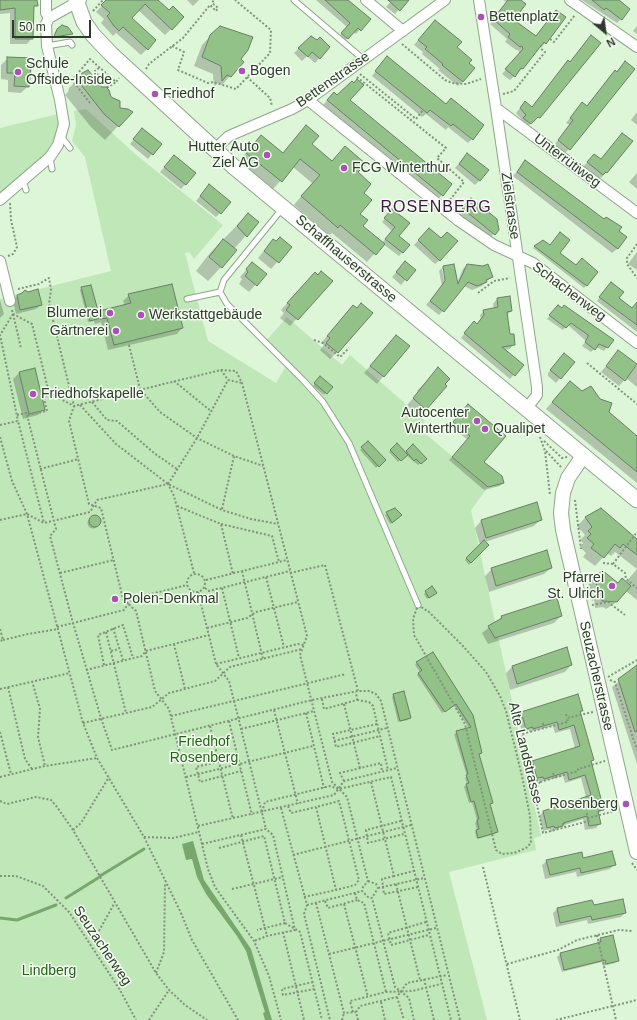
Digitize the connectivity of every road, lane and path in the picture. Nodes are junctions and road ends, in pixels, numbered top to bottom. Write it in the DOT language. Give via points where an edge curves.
graph roads {
  1 [pos="46,0"];
  2 [pos="103,0"];
  3 [pos="214,0"];
  4 [pos="235,0"];
  5 [pos="294,0"];
  6 [pos="366,0"];
  7 [pos="445,0"];
  8 [pos="479,0"];
  9 [pos="570,0"];
  10 [pos="78,1"];
  11 [pos="581,8"];
  12 [pos="93,11"];
  13 [pos="49,18"];
  14 [pos="403,31"];
  15 [pos="550,39"];
  16 [pos="402,43"];
  17 [pos="72,45"];
  18 [pos="48,46"];
  19 [pos="172,46"];
  20 [pos="637,47"];
  21 [pos="540,48"];
  22 [pos="363,59"];
  23 [pos="99,68"];
  24 [pos="350,68"];
  25 [pos="146,69"];
  26 [pos="247,77"];
  27 [pos="119,78"];
  28 [pos="484,78"];
  29 [pos="116,82"];
  30 [pos="501,94"];
  31 [pos="308,100"];
  32 [pos="90,103"];
  33 [pos="496,108"];
  34 [pos="273,109"];
  35 [pos="423,110"];
  36 [pos="62,136"];
  37 [pos="70,148"];
  38 [pos="215,149"];
  39 [pos="50,157"];
  40 [pos="52,169"];
  41 [pos="23,179"];
  42 [pos="10,190"];
  43 [pos="26,190"];
  44 [pos="0,200"];
  45 [pos="284,207"];
  46 [pos="443,208"];
  47 [pos="637,213"];
  48 [pos="637,244"];
  49 [pos="518,257"];
  50 [pos="2,259"];
  51 [pos="515,276"];
  52 [pos="637,278"];
  53 [pos="30,287"];
  54 [pos="220,292"];
  55 [pos="478,293"];
  56 [pos="187,299"];
  57 [pos="10,301"];
  58 [pos="13,314"];
  59 [pos="314,340"];
  60 [pos="637,343"];
  61 [pos="129,345"];
  62 [pos="22,348"];
  63 [pos="349,348"];
  64 [pos="2,351"];
  65 [pos="587,363"];
  66 [pos="221,370"];
  67 [pos="228,380"];
  68 [pos="174,381"];
  69 [pos="242,383"];
  70 [pos="140,389"];
  71 [pos="49,393"];
  72 [pos="92,402"];
  73 [pos="637,404"];
  74 [pos="80,405"];
  75 [pos="74,406"];
  76 [pos="527,408"];
  77 [pos="211,411"];
  78 [pos="17,415"];
  79 [pos="27,415"];
  80 [pos="18,421"];
  81 [pos="0,425"];
  82 [pos="0,437"];
  83 [pos="540,437"];
  84 [pos="197,438"];
  85 [pos="545,450"];
  86 [pos="234,456"];
  87 [pos="583,456"];
  88 [pos="79,459"];
  89 [pos="263,466"];
  90 [pos="562,468"];
  91 [pos="40,469"];
  92 [pos="177,469"];
  93 [pos="168,484"];
  94 [pos="575,495"];
  95 [pos="637,500"];
  96 [pos="550,502"];
  97 [pos="94,505"];
  98 [pos="177,506"];
  99 [pos="222,510"];
  100 [pos="27,514"];
  101 [pos="0,520"];
  102 [pos="54,521"];
  103 [pos="44,523"];
  104 [pos="221,524"];
  105 [pos="278,524"];
  106 [pos="637,532"];
  107 [pos="582,555"];
  108 [pos="114,560"];
  109 [pos="287,560"];
  110 [pos="279,562"];
  111 [pos="603,563"];
  112 [pos="613,564"];
  113 [pos="242,571"];
  114 [pos="290,572"];
  115 [pos="60,573"];
  116 [pos="194,573"];
  117 [pos="233,574"];
  118 [pos="266,577"];
  119 [pos="206,580"];
  120 [pos="244,582"];
  121 [pos="187,585"];
  122 [pos="204,588"];
  123 [pos="222,588"];
  124 [pos="637,588"];
  125 [pos="198,592"];
  126 [pos="298,602"];
  127 [pos="128,604"];
  128 [pos="418,605"];
  129 [pos="589,606"];
  130 [pos="273,608"];
  131 [pos="625,615"];
  132 [pos="252,616"];
  133 [pos="231,622"];
  134 [pos="73,623"];
  135 [pos="58,628"];
  136 [pos="114,628"];
  137 [pos="207,628"];
  138 [pos="0,629"];
  139 [pos="106,632"];
  140 [pos="209,635"];
  141 [pos="1,640"];
  142 [pos="174,644"];
  143 [pos="304,645"];
  144 [pos="284,647"];
  145 [pos="119,649"];
  146 [pos="302,649"];
  147 [pos="111,651"];
  148 [pos="146,651"];
  149 [pos="261,653"];
  150 [pos="134,658"];
  151 [pos="239,658"];
  152 [pos="263,659"];
  153 [pos="123,660"];
  154 [pos="637,660"];
  155 [pos="114,663"];
  156 [pos="216,664"];
  157 [pos="104,665"];
  158 [pos="86,670"];
  159 [pos="70,673"];
  160 [pos="615,673"];
  161 [pos="223,674"];
  162 [pos="346,674"];
  163 [pos="605,678"];
  164 [pos="32,681"];
  165 [pos="308,683"];
  166 [pos="8,687"];
  167 [pos="0,689"];
  168 [pos="185,689"];
  169 [pos="357,691"];
  170 [pos="322,699"];
  171 [pos="161,700"];
  172 [pos="312,700"];
  173 [pos="357,700"];
  174 [pos="234,701"];
  175 [pos="344,704"];
  176 [pos="274,710"];
  177 [pos="314,711"];
  178 [pos="596,711"];
  179 [pos="126,713"];
  180 [pos="306,713"];
  181 [pos="566,714"];
  182 [pos="171,716"];
  183 [pos="101,718"];
  184 [pos="239,718"];
  185 [pos="567,718"];
  186 [pos="277,720"];
  187 [pos="229,721"];
  188 [pos="83,723"];
  189 [pos="543,723"];
  190 [pos="377,724"];
  191 [pos="210,726"];
  192 [pos="388,728"];
  193 [pos="544,728"];
  194 [pos="241,729"];
  195 [pos="351,730"];
  196 [pos="379,730"];
  197 [pos="0,732"];
  198 [pos="176,735"];
  199 [pos="352,736"];
  200 [pos="380,736"];
  201 [pos="334,740"];
  202 [pos="354,743"];
  203 [pos="313,746"];
  204 [pos="637,750"];
  205 [pos="285,753"];
  206 [pos="238,757"];
  207 [pos="97,758"];
  208 [pos="606,761"];
  209 [pos="219,762"];
  210 [pos="250,762"];
  211 [pos="239,764"];
  212 [pos="576,764"];
  213 [pos="45,766"];
  214 [pos="360,768"];
  215 [pos="397,768"];
  216 [pos="578,768"];
  217 [pos="32,769"];
  218 [pos="220,769"];
  219 [pos="388,770"];
  220 [pos="241,771"];
  221 [pos="382,772"];
  222 [pos="554,773"];
  223 [pos="11,774"];
  224 [pos="198,774"];
  225 [pos="222,776"];
  226 [pos="0,777"];
  227 [pos="109,777"];
  228 [pos="186,777"];
  229 [pos="555,778"];
  230 [pos="344,781"];
  231 [pos="371,782"];
  232 [pos="540,782"];
  233 [pos="324,788"];
  234 [pos="339,789"];
  235 [pos="296,796"];
  236 [pos="0,801"];
  237 [pos="298,804"];
  238 [pos="288,806"];
  239 [pos="316,807"];
  240 [pos="281,808"];
  241 [pos="617,810"];
  242 [pos="262,812"];
  243 [pos="587,813"];
  244 [pos="252,814"];
  245 [pos="588,818"];
  246 [pos="233,819"];
  247 [pos="401,821"];
  248 [pos="564,822"];
  249 [pos="411,825"];
  250 [pos="198,826"];
  251 [pos="382,826"];
  252 [pos="402,827"];
  253 [pos="266,828"];
  254 [pos="565,828"];
  255 [pos="73,830"];
  256 [pos="200,832"];
  257 [pos="384,832"];
  258 [pos="404,834"];
  259 [pos="241,835"];
  260 [pos="367,836"];
  261 [pos="144,837"];
  262 [pos="385,838"];
  263 [pos="357,839"];
  264 [pos="349,841"];
  265 [pos="243,842"];
  266 [pos="202,844"];
  267 [pos="326,847"];
  268 [pos="219,848"];
  269 [pos="637,852"];
  270 [pos="293,854"];
  271 [pos="483,867"];
  272 [pos="414,871"];
  273 [pos="0,876"];
  274 [pos="394,876"];
  275 [pos="283,878"];
  276 [pos="424,878"];
  277 [pos="275,879"];
  278 [pos="416,880"];
  279 [pos="368,881"];
  280 [pos="165,882"];
  281 [pos="253,884"];
  282 [pos="396,884"];
  283 [pos="383,887"];
  284 [pos="418,887"];
  285 [pos="378,888"];
  286 [pos="232,889"];
  287 [pos="336,890"];
  288 [pos="362,891"];
  289 [pos="398,892"];
  290 [pos="355,893"];
  291 [pos="304,897"];
  292 [pos="372,898"];
  293 [pos="325,900"];
  294 [pos="357,900"];
  295 [pos="316,903"];
  296 [pos="114,904"];
  297 [pos="344,904"];
  298 [pos="306,905"];
  299 [pos="426,922"];
  300 [pos="285,923"];
  301 [pos="264,928"];
  302 [pos="407,928"];
  303 [pos="436,928"];
  304 [pos="257,930"];
  305 [pos="295,930"];
  306 [pos="428,930"];
  307 [pos="283,932"];
  308 [pos="632,932"];
  309 [pos="409,934"];
  310 [pos="430,935"];
  311 [pos="267,936"];
  312 [pos="596,936"];
  313 [pos="95,938"];
  314 [pos="389,939"];
  315 [pos="382,940"];
  316 [pos="410,940"];
  317 [pos="254,941"];
  318 [pos="374,942"];
  319 [pos="355,947"];
  320 [pos="329,954"];
  321 [pos="506,964"];
  322 [pos="156,973"];
  323 [pos="447,974"];
  324 [pos="440,976"];
  325 [pos="424,979"];
  326 [pos="420,980"];
  327 [pos="313,982"];
  328 [pos="442,984"];
  329 [pos="296,986"];
  330 [pos="426,987"];
  331 [pos="314,989"];
  332 [pos="169,990"];
  333 [pos="297,992"];
  334 [pos="386,992"];
  335 [pos="402,992"];
  336 [pos="368,997"];
  337 [pos="397,997"];
  338 [pos="637,1000"];
  339 [pos="381,1001"];
  340 [pos="613,1006"];
  341 [pos="352,1012"];
  342 [pos="356,1012"];
  343 [pos="344,1013"];
  344 [pos="136,1020"];
  345 [pos="149,1020"];
  346 [pos="207,1020"];
  347 [pos="238,1020"];
  348 [pos="280,1020"];
  349 [pos="304,1020"];
  350 [pos="322,1020"];
  351 [pos="330,1020"];
  352 [pos="342,1020"];
  353 [pos="358,1020"];
  354 [pos="385,1020"];
  355 [pos="404,1020"];
  356 [pos="414,1020"];
  357 [pos="434,1020"];
  358 [pos="451,1020"];
  359 [pos="460,1020"];
  360 [pos="520,1020"];
  361 [pos="556,1020"];
  362 [pos="616,1020"];
  1 -- 13 [label="street" via="46,13"];
  2 -- 12 [label="path"];
  3 -- 19 [label="path" via="212,3 218,8 216,10 210,5 183,38"];
  4 -- 26 [label="path" via="271,30 270,53"];
  5 -- 22 [label="lane"];
  6 -- 14 [label="street"];
  7 -- 14 [label="street, Bettenstrasse"];
  8 -- 33 [label="street, Zielstrasse"];
  9 -- 11 [label="street"];
  10 -- 13 [label="street"];
  10 -- 38 [label="main road, Schaffhauserstrasse" via="79,12 111,54"];
  11 -- 15 [label="path" via="554,42"];
  11 -- 20 [label="street"];
  13 -- 18 [label="street" via="46,24"];
  14 -- 22 [label="street, Bettenstrasse"];
  16 -- 28 [label="path" via="445,80 452,83 466,84"];
  17 -- 18 [label="lane" via="70,42"];
  18 -- 36 [label="street" via="63,113"];
  19 -- 25 [label="path"];
  19 -- 26 [label="path" via="184,52 178,70 208,82 236,89"];
  21 -- 30 [label="path" via="545,52 514,92"];
  22 -- 24 [label="street, Bettenstrasse"];
  23 -- 29 [label="path"];
  23 -- 29 [label="path" via="95,71 108,88"];
  23 -- 32 [label="path" via="90,59 72,80"];
  24 -- 31 [label="street, Bettenstrasse"];
  24 -- 35 [label="path" via="416,119"];
  24 -- 46 [label="path" via="446,148 437,158 464,182"];
  26 -- 34 [label="path" via="270,98"];
  27 -- 29 [label="path"];
  31 -- 38 [label="street, Bettenstrasse" via="244,128 229,136"];
  31 -- 46 [label="street, Schachenweg"];
  33 -- 47 [label="street, Unterrütiweg"];
  33 -- 49 [label="street, Zielstrasse"];
  36 -- 37 [label="lane"];
  36 -- 39 [label="street"];
  38 -- 45 [label="main road, Schaffhauserstrasse"];
  39 -- 40 [label="lane"];
  39 -- 41 [label="street"];
  41 -- 42 [label="street"];
  41 -- 43 [label="lane"];
  42 -- 44 [label="street"];
  42 -- 50 [label="path" via="11,220 17,247 13,254"];
  45 -- 54 [label="lane" via="224,280"];
  45 -- 76 [label="main road, Schaffhauserstrasse"];
  46 -- 49 [label="street, Schachenweg" via="494,245"];
  48 -- 52 [label="path" via="627,258 627,264"];
  49 -- 60 [label="street, Schachenweg" via="533,263"];
  49 -- 76 [label="street, Zielstrasse" via="537,386 537,395"];
  50 -- 57 [label="street"];
  51 -- 55 [label="path" via="494,282"];
  53 -- 75 [label="path" via="48,278 52,290 49,304"];
  54 -- 56 [label="lane"];
  54 -- 128 [label="lane" via="227,304 323,402 349,443"];
  57 -- 58 [label="path"];
  58 -- 62 [label="path"];
  58 -- 64 [label="path" via="0,335"];
  58 -- 71 [label="path" via="32,324"];
  59 -- 63 [label="path" via="323,343 340,357"];
  61 -- 70 [label="path"];
  64 -- 78 [label="path"];
  65 -- 73 [label="path"];
  66 -- 67 [label="path"];
  66 -- 68 [label="path"];
  66 -- 69 [label="path" via="236,371"];
  67 -- 69 [label="path"];
  67 -- 77 [label="path"];
  68 -- 70 [label="path"];
  68 -- 77 [label="path"];
  69 -- 89 [label="path"];
  70 -- 72 [label="path"];
  70 -- 84 [label="path" via="160,412"];
  71 -- 75 [label="path"];
  71 -- 79 [label="path" via="44,398 47,411"];
  72 -- 74 [label="path"];
  72 -- 92 [label="path" via="107,420 117,421 154,454"];
  74 -- 75 [label="path"];
  74 -- 93 [label="path" via="116,444"];
  75 -- 88 [label="path" via="69,422"];
  76 -- 87 [label="main road, Schaffhauserstrasse"];
  77 -- 84 [label="path"];
  78 -- 79 [label="path"];
  78 -- 80 [label="path"];
  79 -- 91 [label="path"];
  80 -- 81 [label="path"];
  80 -- 103 [label="path"];
  82 -- 100 [label="path" via="12,481"];
  83 -- 85 [label="path"];
  84 -- 86 [label="path"];
  84 -- 92 [label="path"];
  85 -- 90 [label="path"];
  85 -- 96 [label="path"];
  86 -- 89 [label="path"];
  86 -- 99 [label="path"];
  87 -- 95 [label="main road, Schaffhauserstrasse"];
  87 -- 269 [label="main road, Seuzacherstrasse" via="565,485 561,504 562,519 589,650"];
  88 -- 91 [label="path"];
  88 -- 97 [label="path" via="90,504"];
  89 -- 105 [label="path"];
  91 -- 102 [label="path"];
  92 -- 93 [label="path"];
  93 -- 97 [label="path" via="97,500"];
  93 -- 98 [label="path"];
  93 -- 99 [label="path"];
  94 -- 107 [label="path"];
  97 -- 102 [label="path" via="90,512"];
  97 -- 108 [label="path" via="101,508"];
  98 -- 104 [label="path"];
  98 -- 116 [label="path"];
  99 -- 105 [label="path"];
  100 -- 101 [label="path"];
  100 -- 103 [label="path"];
  100 -- 135 [label="path"];
  102 -- 103 [label="path"];
  102 -- 115 [label="path" via="56,529 50,536"];
  104 -- 110 [label="path" via="272,536"];
  104 -- 117 [label="path"];
  105 -- 109 [label="path"];
  106 -- 112 [label="path"];
  108 -- 115 [label="path"];
  108 -- 127 [label="path" via="123,599"];
  109 -- 110 [label="path"];
  109 -- 114 [label="path"];
  110 -- 113 [label="path"];
  111 -- 112 [label="path"];
  112 -- 124 [label="path"];
  113 -- 117 [label="path"];
  113 -- 120 [label="path"];
  114 -- 118 [label="path"];
  114 -- 126 [label="path"];
  114 -- 169 [label="path" via="325,565"];
  115 -- 134 [label="path"];
  116 -- 119 [label="path" via="201,574"];
  116 -- 121 [label="path" via="188,578"];
  117 -- 119 [label="path"];
  118 -- 120 [label="path"];
  118 -- 130 [label="path"];
  119 -- 122 [label="path"];
  120 -- 123 [label="path"];
  120 -- 132 [label="path"];
  121 -- 125 [label="path" via="191,591"];
  121 -- 127 [label="path" via="131,599"];
  122 -- 123 [label="path" via="209,591"];
  122 -- 125 [label="path"];
  123 -- 133 [label="path"];
  125 -- 137 [label="path"];
  126 -- 130 [label="path"];
  126 -- 143 [label="path" via="307,636"];
  127 -- 134 [label="path" via="124,610"];
  127 -- 148 [label="path" via="136,610"];
  128 -- 128 [label="path, Alte Landstrasse" via="413,619 414,635 465,724 496,850 502,854 514,853 531,844 530,816 506,711 486,672 430,612"];
  129 -- 131 [label="path" via="608,602"];
  130 -- 132 [label="path" via="256,612"];
  130 -- 144 [label="path"];
  132 -- 133 [label="path"];
  132 -- 149 [label="path"];
  133 -- 137 [label="path"];
  133 -- 151 [label="path"];
  134 -- 135 [label="path"];
  134 -- 158 [label="path"];
  135 -- 141 [label="path"];
  135 -- 159 [label="path"];
  136 -- 139 [label="path"];
  136 -- 145 [label="path"];
  136 -- 150 [label="path" via="123,625"];
  137 -- 140 [label="path"];
  138 -- 141 [label="path"];
  139 -- 147 [label="path"];
  139 -- 157 [label="path" via="98,634"];
  140 -- 142 [label="path"];
  140 -- 156 [label="path"];
  142 -- 148 [label="path"];
  142 -- 168 [label="path"];
  143 -- 144 [label="path"];
  143 -- 146 [label="path"];
  144 -- 149 [label="path"];
  145 -- 147 [label="path"];
  145 -- 153 [label="path"];
  146 -- 152 [label="path"];
  146 -- 165 [label="path" via="300,655"];
  147 -- 155 [label="path"];
  148 -- 150 [label="path" via="142,656"];
  148 -- 171 [label="path" via="154,691"];
  149 -- 151 [label="path"];
  149 -- 152 [label="path"];
  150 -- 153 [label="path"];
  151 -- 156 [label="path"];
  152 -- 161 [label="path" via="230,667"];
  153 -- 155 [label="path"];
  154 -- 160 [label="path"];
  155 -- 157 [label="path"];
  155 -- 179 [label="path"];
  156 -- 161 [label="path"];
  157 -- 158 [label="path"];
  158 -- 183 [label="path"];
  159 -- 164 [label="path"];
  159 -- 188 [label="path"];
  161 -- 168 [label="path" via="215,681"];
  161 -- 174 [label="path" via="229,681"];
  162 -- 165 [label="path"];
  163 -- 204 [label="path" via="615,682"];
  164 -- 166 [label="path"];
  164 -- 213 [label="path" via="40,709 38,737"];
  165 -- 172 [label="path"];
  165 -- 174 [label="path"];
  166 -- 167 [label="path"];
  166 -- 217 [label="path" via="25,759"];
  168 -- 171 [label="path" via="169,693"];
  169 -- 170 [label="path"];
  169 -- 173 [label="path"];
  169 -- 192 [label="path" via="376,694 381,701"];
  170 -- 172 [label="path"];
  170 -- 175 [label="path" via="324,709"];
  171 -- 179 [label="path" via="152,707"];
  171 -- 182 [label="path" via="170,709"];
  172 -- 176 [label="path"];
  172 -- 177 [label="path"];
  173 -- 175 [label="path"];
  173 -- 190 [label="path" via="373,706"];
  174 -- 182 [label="path"];
  174 -- 184 [label="path"];
  175 -- 195 [label="path"];
  176 -- 184 [label="path"];
  176 -- 186 [label="path"];
  177 -- 180 [label="path"];
  177 -- 234 [label="path" via="332,782"];
  178 -- 185 [label="path"];
  179 -- 183 [label="path"];
  180 -- 186 [label="path"];
  180 -- 203 [label="path"];
  181 -- 185 [label="path"];
  182 -- 198 [label="path"];
  183 -- 188 [label="path"];
  183 -- 198 [label="path" via="112,750"];
  184 -- 187 [label="path"];
  184 -- 194 [label="path"];
  185 -- 193 [label="path" via="568,722"];
  186 -- 194 [label="path"];
  186 -- 205 [label="path"];
  187 -- 191 [label="path"];
  187 -- 206 [label="path"];
  188 -- 207 [label="path"];
  189 -- 193 [label="path"];
  190 -- 195 [label="path"];
  190 -- 196 [label="path"];
  191 -- 198 [label="path"];
  191 -- 209 [label="path"];
  192 -- 196 [label="path"];
  192 -- 215 [label="path"];
  193 -- 232 [label="path" via="522,734 531,776"];
  194 -- 210 [label="path"];
  195 -- 199 [label="path"];
  195 -- 201 [label="path" via="333,734"];
  196 -- 199 [label="path"];
  196 -- 200 [label="path"];
  197 -- 223 [label="path"];
  198 -- 228 [label="path"];
  199 -- 201 [label="path"];
  199 -- 202 [label="path"];
  200 -- 202 [label="path"];
  200 -- 219 [label="path"];
  201 -- 202 [label="path" via="336,747"];
  202 -- 214 [label="path"];
  203 -- 205 [label="path"];
  203 -- 233 [label="path"];
  205 -- 210 [label="path"];
  205 -- 235 [label="path"];
  206 -- 209 [label="path"];
  206 -- 211 [label="path"];
  207 -- 213 [label="path"];
  207 -- 227 [label="path"];
  208 -- 216 [label="path"];
  209 -- 218 [label="path"];
  209 -- 224 [label="path" via="196,767"];
  210 -- 211 [label="path"];
  210 -- 242 [label="path"];
  211 -- 218 [label="path"];
  211 -- 220 [label="path"];
  212 -- 216 [label="path"];
  213 -- 217 [label="path"];
  214 -- 221 [label="path" via="381,763"];
  214 -- 230 [label="path" via="340,773"];
  215 -- 219 [label="path"];
  215 -- 249 [label="path"];
  216 -- 229 [label="path" via="578,771"];
  217 -- 223 [label="path"];
  218 -- 224 [label="path"];
  218 -- 225 [label="path"];
  219 -- 221 [label="path"];
  220 -- 225 [label="path"];
  220 -- 244 [label="path"];
  221 -- 230 [label="path"];
  222 -- 229 [label="path"];
  223 -- 226 [label="path"];
  224 -- 225 [label="path" via="200,782"];
  224 -- 228 [label="path"];
  225 -- 246 [label="path"];
  227 -- 255 [label="path" via="81,823"];
  227 -- 261 [label="path"];
  228 -- 250 [label="path"];
  229 -- 232 [label="path"];
  230 -- 234 [label="path"];
  231 -- 234 [label="path"];
  231 -- 247 [label="path" via="391,777"];
  231 -- 251 [label="path"];
  232 -- 254 [label="path" via="534,791 543,834"];
  233 -- 234 [label="path" via="330,786"];
  233 -- 235 [label="path"];
  234 -- 237 [label="path" via="334,795"];
  234 -- 263 [label="path" via="347,797"];
  235 -- 237 [label="path"];
  235 -- 242 [label="path" via="265,802"];
  236 -- 255 [label="path" via="6,804 36,798 51,800"];
  237 -- 238 [label="path"];
  238 -- 239 [label="path" via="290,813"];
  238 -- 240 [label="path"];
  239 -- 264 [label="path" via="339,801"];
  239 -- 267 [label="path"];
  240 -- 242 [label="path"];
  240 -- 270 [label="path"];
  241 -- 245 [label="path"];
  242 -- 244 [label="path"];
  242 -- 253 [label="path"];
  243 -- 245 [label="path"];
  244 -- 246 [label="path"];
  245 -- 254 [label="path" via="589,821"];
  246 -- 250 [label="path"];
  247 -- 251 [label="path"];
  247 -- 252 [label="path"];
  248 -- 254 [label="path"];
  249 -- 252 [label="path"];
  249 -- 276 [label="path"];
  250 -- 256 [label="path"];
  251 -- 257 [label="path"];
  251 -- 260 [label="path" via="366,830"];
  252 -- 257 [label="path"];
  252 -- 258 [label="path"];
  253 -- 259 [label="path"];
  253 -- 275 [label="path" via="273,835"];
  255 -- 296 [label="path"];
  256 -- 261 [label="path" via="173,838"];
  256 -- 266 [label="path"];
  257 -- 260 [label="path"];
  257 -- 262 [label="path"];
  258 -- 262 [label="path"];
  258 -- 272 [label="path"];
  259 -- 265 [label="path"];
  259 -- 266 [label="path"];
  260 -- 262 [label="path" via="368,843"];
  260 -- 263 [label="path"];
  261 -- 280 [label="path"];
  262 -- 274 [label="path"];
  263 -- 264 [label="path"];
  263 -- 279 [label="path"];
  264 -- 267 [label="path"];
  264 -- 287 [label="path" via="359,880 355,885"];
  265 -- 268 [label="path"];
  265 -- 277 [label="path" via="264,836"];
  265 -- 281 [label="path"];
  266 -- 317 [label="path" via="215,887"];
  267 -- 270 [label="path"];
  267 -- 287 [label="path"];
  270 -- 291 [label="path"];
  271 -- 321 [label="path"];
  272 -- 274 [label="path"];
  272 -- 278 [label="path"];
  273 -- 344 [label="path, Seuzacherweg" via="16,876 43,886 69,912 120,990"];
  274 -- 283 [label="path" via="382,879"];
  275 -- 277 [label="path"];
  275 -- 305 [label="path"];
  276 -- 278 [label="path"];
  276 -- 303 [label="path"];
  277 -- 281 [label="path"];
  277 -- 300 [label="path"];
  278 -- 282 [label="path"];
  278 -- 284 [label="path"];
  279 -- 285 [label="path" via="376,884"];
  279 -- 288 [label="path"];
  280 -- 322 [label="path" via="164,952"];
  280 -- 347 [label="path" via="192,940"];
  281 -- 286 [label="path"];
  281 -- 301 [label="path"];
  282 -- 283 [label="path"];
  282 -- 289 [label="path"];
  283 -- 285 [label="path"];
  283 -- 289 [label="path" via="384,894"];
  284 -- 289 [label="path"];
  284 -- 299 [label="path"];
  285 -- 292 [label="path"];
  287 -- 291 [label="path"];
  288 -- 290 [label="path"];
  288 -- 292 [label="path"];
  289 -- 302 [label="path"];
  290 -- 293 [label="path"];
  290 -- 294 [label="path"];
  291 -- 298 [label="path"];
  292 -- 315 [label="path"];
  293 -- 295 [label="path"];
  293 -- 297 [label="path" via="328,908"];
  294 -- 297 [label="path"];
  294 -- 318 [label="path" via="364,903"];
  295 -- 298 [label="path"];
  295 -- 320 [label="path"];
  296 -- 313 [label="path"];
  296 -- 322 [label="path"];
  297 -- 319 [label="path"];
  298 -- 351 [label="path" via="304,914"];
  299 -- 302 [label="path"];
  299 -- 306 [label="path"];
  300 -- 301 [label="path"];
  300 -- 305 [label="path"];
  301 -- 304 [label="path"];
  301 -- 311 [label="path"];
  302 -- 309 [label="path"];
  302 -- 314 [label="path" via="388,933"];
  303 -- 306 [label="path"];
  303 -- 323 [label="path"];
  305 -- 307 [label="path"];
  305 -- 327 [label="path" via="300,932"];
  306 -- 309 [label="path"];
  306 -- 310 [label="path"];
  307 -- 311 [label="path"];
  307 -- 329 [label="path"];
  308 -- 312 [label="path" via="619,930"];
  309 -- 314 [label="path"];
  309 -- 316 [label="path"];
  310 -- 316 [label="path"];
  310 -- 324 [label="path"];
  311 -- 317 [label="path"];
  312 -- 321 [label="path" via="577,940 558,950"];
  312 -- 340 [label="path"];
  314 -- 315 [label="path"];
  314 -- 316 [label="path" via="391,946"];
  315 -- 318 [label="path"];
  315 -- 335 [label="path" via="395,987"];
  316 -- 326 [label="path"];
  317 -- 348 [label="path" via="269,976"];
  318 -- 319 [label="path"];
  318 -- 334 [label="path"];
  319 -- 320 [label="path"];
  319 -- 336 [label="path"];
  320 -- 343 [label="path"];
  321 -- 360 [label="path"];
  322 -- 332 [label="path"];
  323 -- 324 [label="path"];
  323 -- 359 [label="path"];
  324 -- 325 [label="path"];
  324 -- 328 [label="path"];
  325 -- 326 [label="path"];
  325 -- 330 [label="path"];
  326 -- 335 [label="path" via="407,983"];
  327 -- 329 [label="path"];
  327 -- 331 [label="path"];
  328 -- 330 [label="path"];
  328 -- 358 [label="path"];
  329 -- 333 [label="path"];
  329 -- 333 [label="path" via="282,988 283,995"];
  330 -- 335 [label="path"];
  330 -- 357 [label="path"];
  331 -- 333 [label="path"];
  331 -- 350 [label="path"];
  332 -- 345 [label="path"];
  332 -- 346 [label="path" via="186,1006"];
  333 -- 349 [label="path"];
  334 -- 335 [label="path"];
  334 -- 336 [label="path"];
  335 -- 337 [label="path"];
  335 -- 356 [label="path" via="409,998"];
  336 -- 341 [label="path" via="350,1002"];
  337 -- 339 [label="path"];
  337 -- 355 [label="path"];
  338 -- 340 [label="path"];
  339 -- 342 [label="path" via="360,1006"];
  339 -- 354 [label="path"];
  340 -- 361 [label="path"];
  340 -- 362 [label="path"];
  341 -- 342 [label="path"];
  341 -- 343 [label="path"];
  342 -- 353 [label="path"];
  343 -- 352 [label="path"];
}
